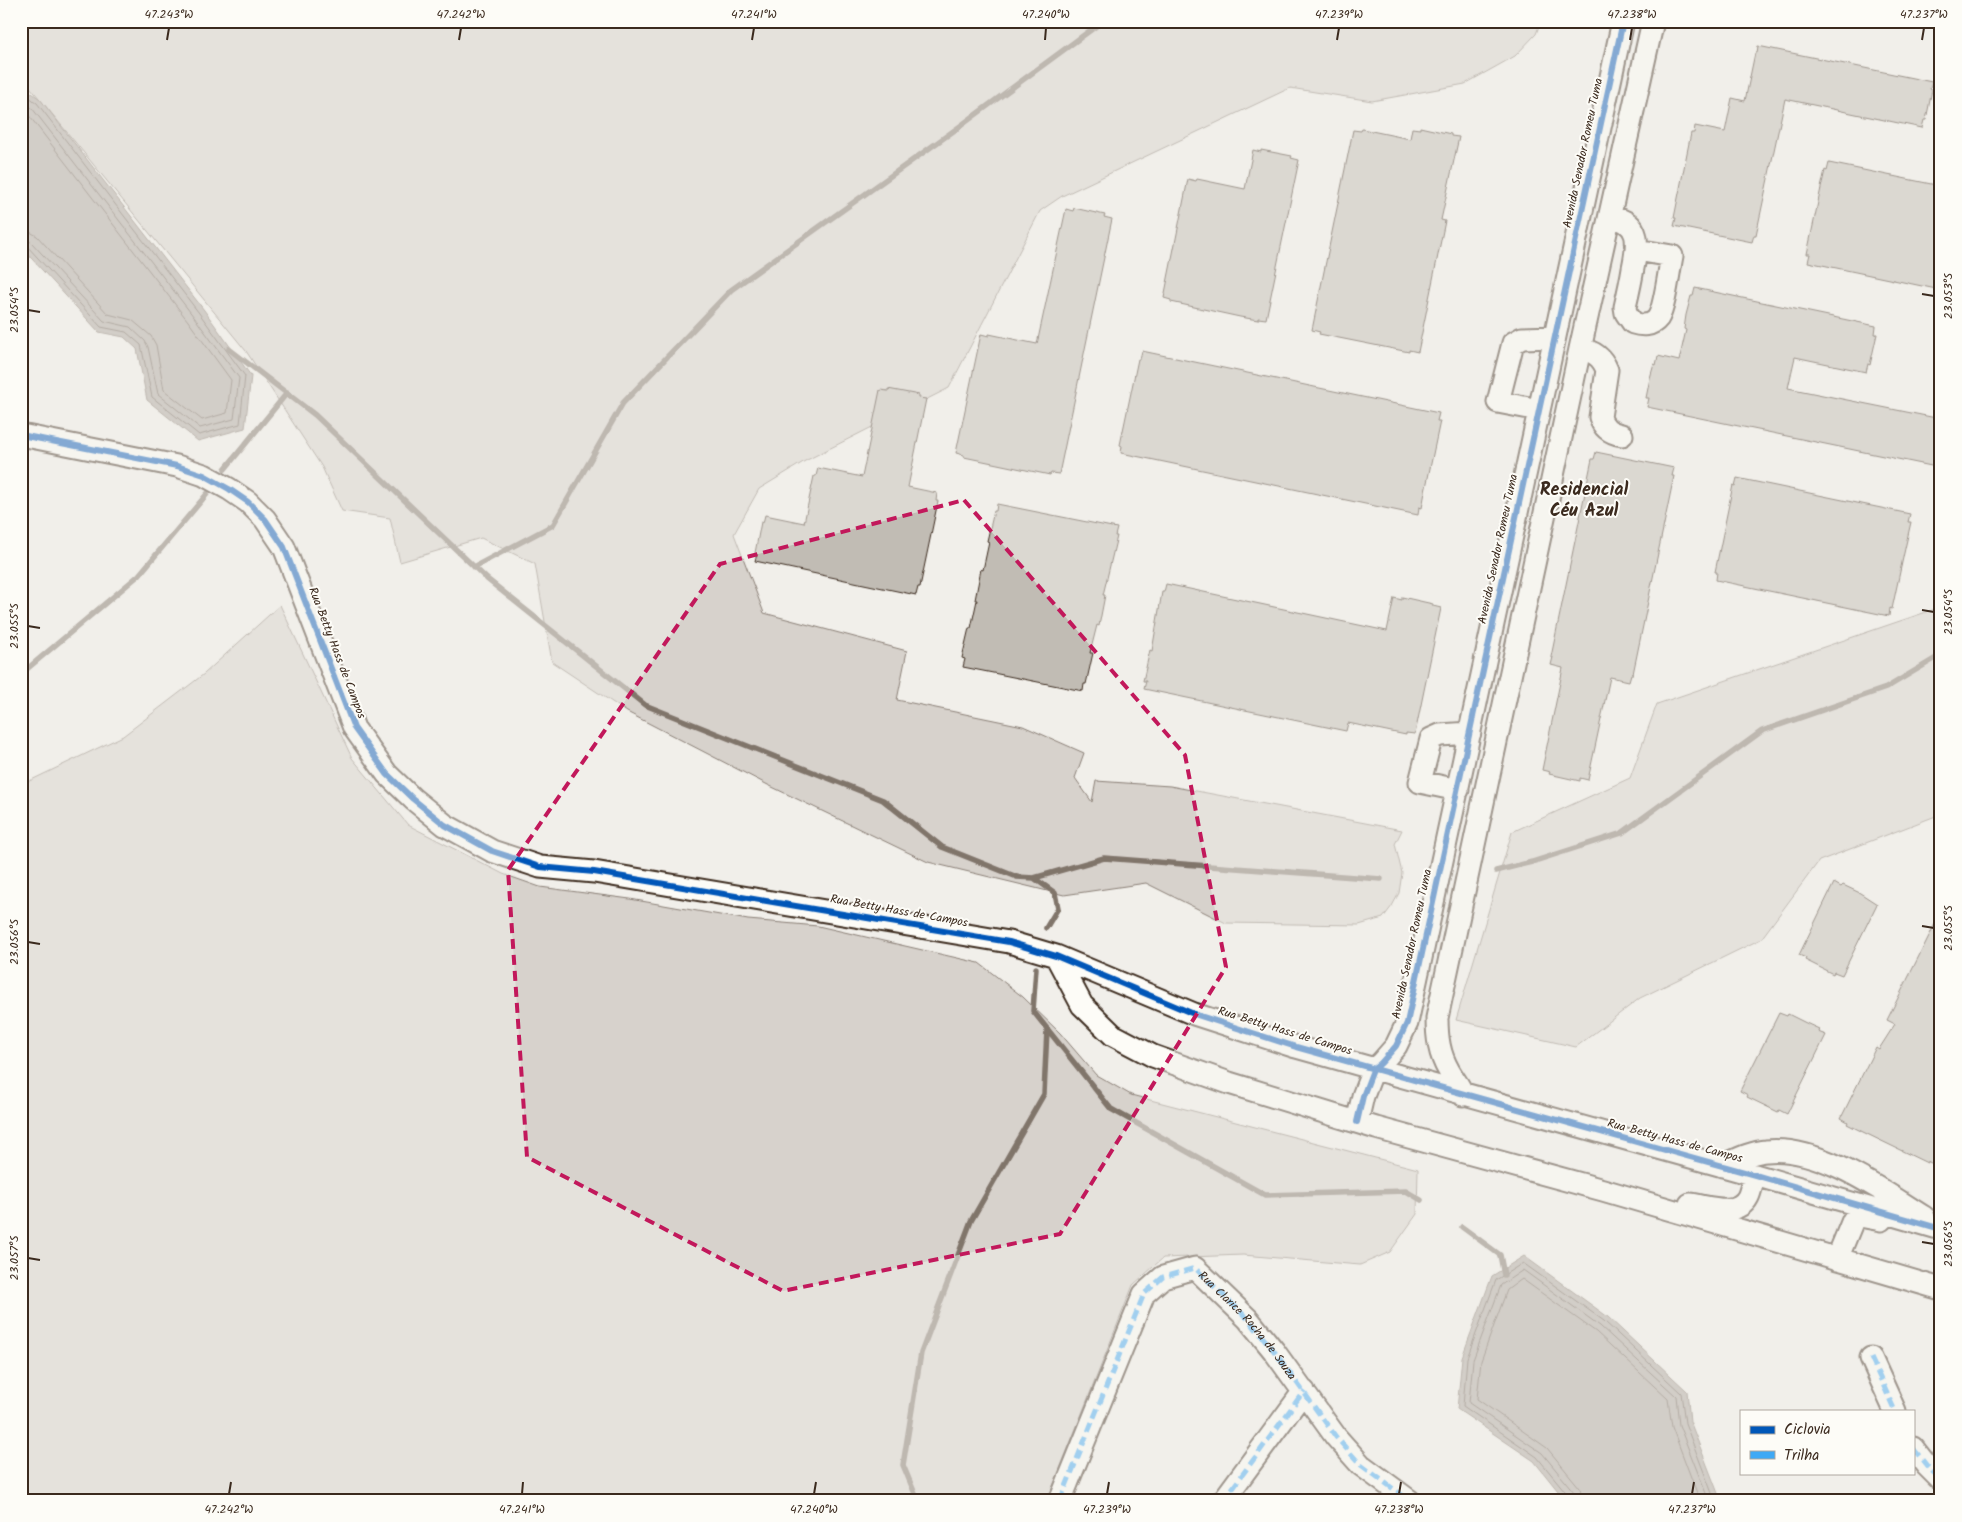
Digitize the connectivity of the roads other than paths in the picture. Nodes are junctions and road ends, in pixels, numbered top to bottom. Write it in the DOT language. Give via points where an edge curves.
graph roads {
  1 [pos="1623,21"];
  2 [pos="1653,21"];
  3 [pos="1611,217"];
  4 [pos="1637,250"];
  5 [pos="1555,337"];
  6 [pos="1580,349"];
  7 [pos="1539,410"];
  8 [pos="21,435"];
  9 [pos="1622,435"];
  10 [pos="1470,733"];
  11 [pos="1458,790"];
  12 [pos="1056,956"];
  13 [pos="1373,1070"];
  14 [pos="1464,1095"];
  15 [pos="1357,1122"];
  16 [pos="1722,1166"];
  17 [pos="1755,1175"];
  18 [pos="1603,1190"];
  19 [pos="1941,1229"];
  20 [pos="1837,1258"];
  21 [pos="1941,1289"];
  22 [pos="1871,1358"];
  23 [pos="1304,1391"];
  24 [pos="1896,1410"];
  25 [pos="1914,1449"];
  26 [pos="1941,1480"];
  27 [pos="1060,1501"];
  28 [pos="1223,1501"];
  29 [pos="1410,1501"];
  1 -- 5 [label="street, Avenida Senador Romeu Tuma"];
  2 -- 3 [label="street"];
  3 -- 4 [label="street" via="1631,226 1637,237"];
  3 -- 6 [label="street"];
  4 -- 4 [label="street" via="1625,307 1629,318 1639,325 1653,323 1661,312 1672,256"];
  5 -- 7 [label="street, Avenida Senador Romeu Tuma"];
  5 -- 7 [label="street" via="1522,338 1514,343 1498,402"];
  6 -- 9 [label="street" via="1594,353 1604,363 1607,370 1600,416 1603,426"];
  6 -- 14 [label="street" via="1437,1018 1443,1061"];
  7 -- 10 [label="street, Avenida Senador Romeu Tuma"];
  8 -- 12 [label="street, Rua Betty Hass de Campos" via="177,466 204,475 248,502 284,546 354,728 387,774 413,799 445,825 492,850 540,867 594,872 938,929 1009,942"];
  10 -- 11 [label="street, Avenida Senador Romeu Tuma"];
  10 -- 11 [label="street" via="1440,735 1431,739 1420,782"];
  11 -- 13 [label="street, Avenida Senador Romeu Tuma" via="1407,1023 1396,1046"];
  12 -- 13 [label="street, Rua Betty Hass de Campos" via="1194,1014"];
  12 -- 15 [label="street" via="1082,1005 1121,1039 1153,1056 1229,1083"];
  13 -- 14 [label="street, Rua Betty Hass de Campos"];
  13 -- 15 [label="street"];
  14 -- 16 [label="street, Rua Betty Hass de Campos"];
  15 -- 18 [label="street"];
  16 -- 17 [label="street, Rua Betty Hass de Campos"];
  16 -- 19 [label="street" via="1766,1150 1796,1152 1832,1164 1874,1185"];
  17 -- 18 [label="street" via="1748,1197 1740,1207 1730,1210"];
  17 -- 19 [label="street, Rua Betty Hass de Campos"];
  18 -- 20 [label="street"];
  19 -- 20 [label="street" via="1860,1216 1853,1220"];
  20 -- 21 [label="street"];
  22 -- 24 [label="street"];
  23 -- 27 [label="street, Rua Clarice Rocha de Souza" via="1248,1318 1195,1268 1163,1277 1144,1294"];
  23 -- 28 [label="street"];
  23 -- 29 [label="street, Rua Clarice Rocha de Souza" via="1336,1437 1361,1465"];
  25 -- 26 [label="street"];
}
